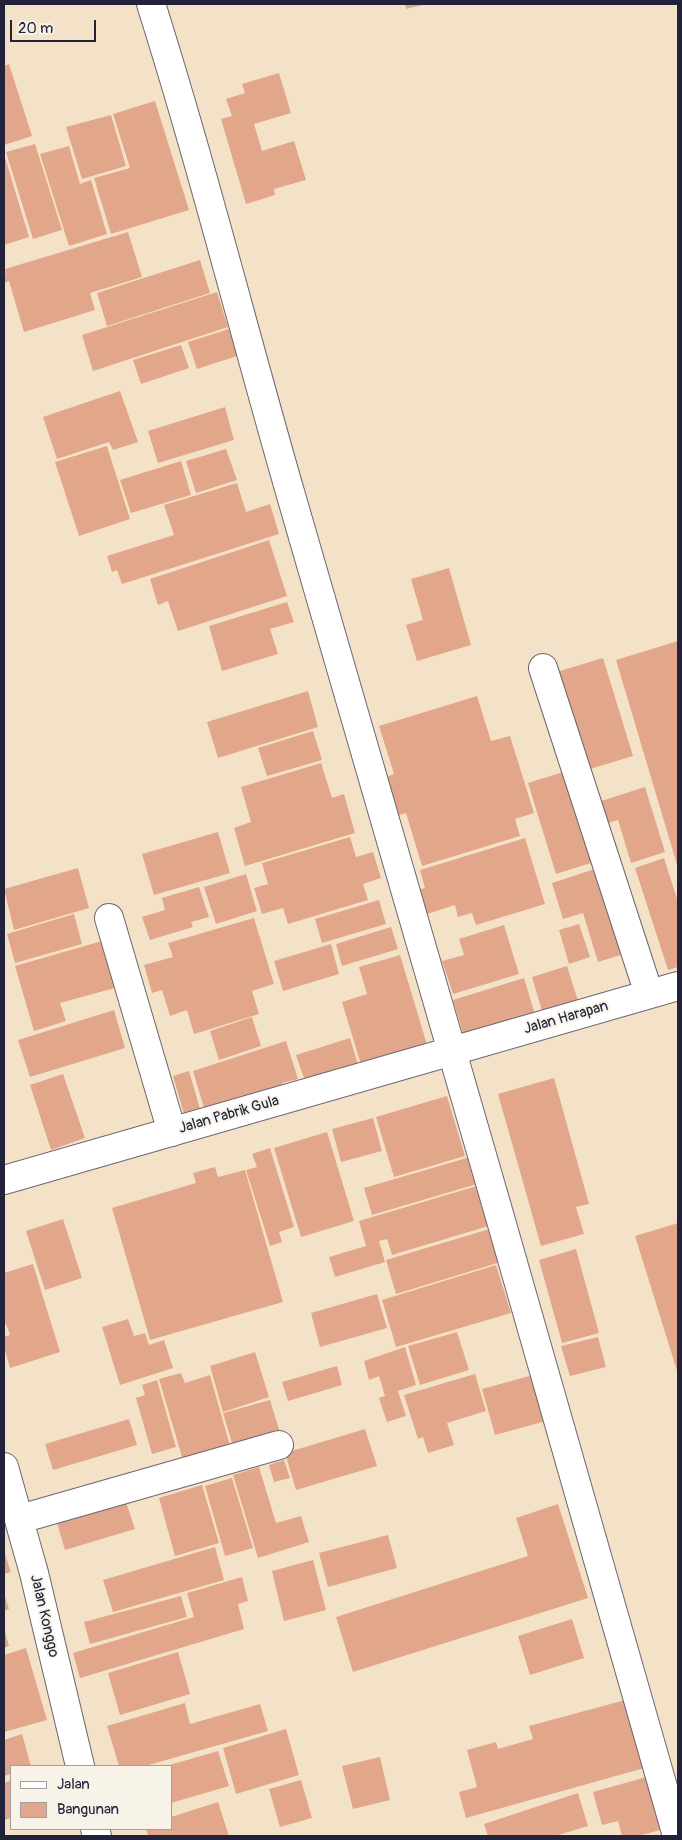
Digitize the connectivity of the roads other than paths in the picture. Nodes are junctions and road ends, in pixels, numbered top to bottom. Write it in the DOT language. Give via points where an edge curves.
graph roads {
  1 [pos="151,4"];
  2 [pos="543,668"];
  3 [pos="109,918"];
  4 [pos="678,986"];
  5 [pos="649,994"];
  6 [pos="454,1050"];
  7 [pos="172,1132"];
  8 [pos="4,1180"];
  9 [pos="279,1446"];
  10 [pos="4,1467"];
  11 [pos="20,1519"];
  12 [pos="80,1765"];
  13 [pos="677,1836"];
  1 -- 6 [label="street"];
  2 -- 5 [label="street"];
  3 -- 7 [label="street"];
  4 -- 5 [label="street, Jalan Harapan"];
  5 -- 6 [label="street, Jalan Harapan"];
  6 -- 7 [label="street, Jalan Pabrik Gula"];
  6 -- 13 [label="street"];
  7 -- 8 [label="street, Jalan Pabrik Gula"];
  9 -- 11 [label="street"];
  10 -- 11 [label="street, Jalan Konggo"];
  11 -- 12 [label="street, Jalan Konggo"];
}
